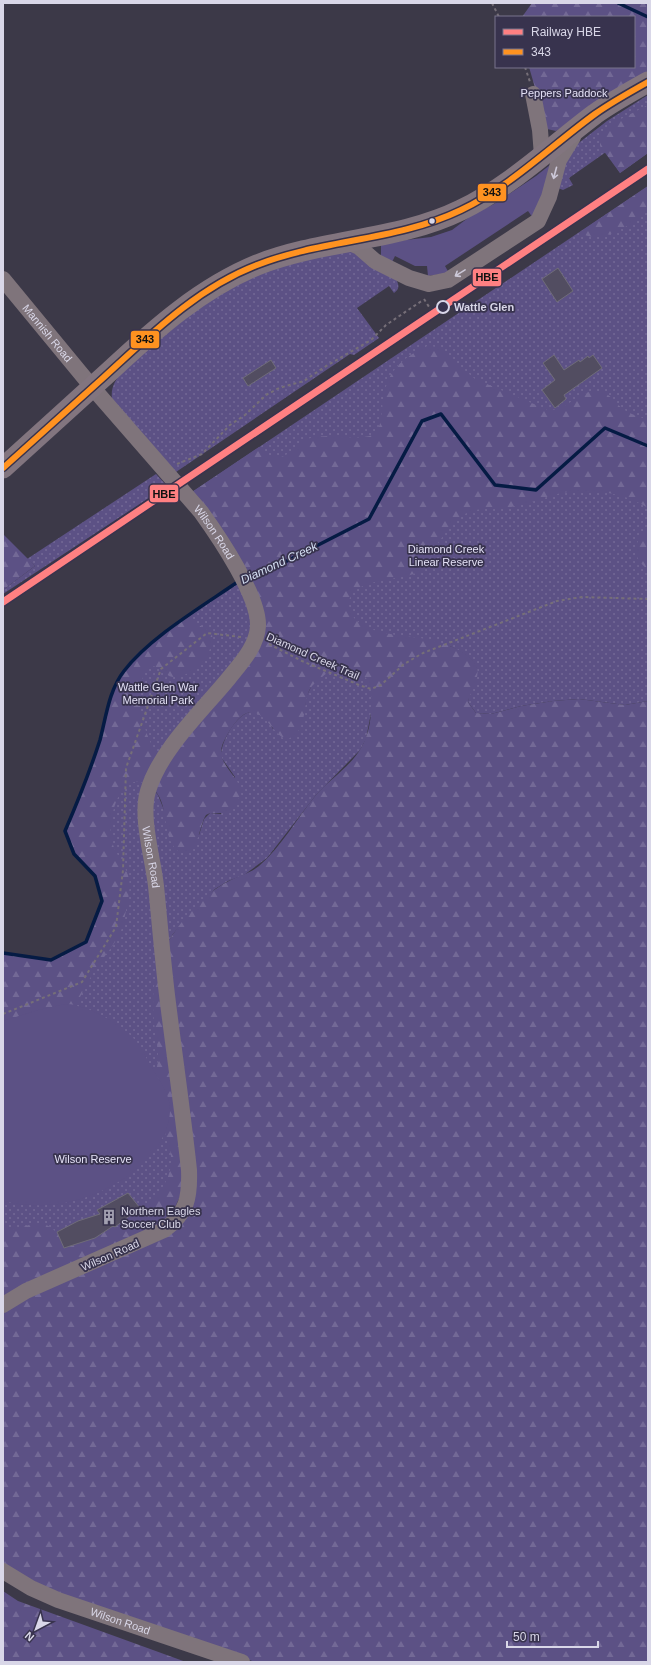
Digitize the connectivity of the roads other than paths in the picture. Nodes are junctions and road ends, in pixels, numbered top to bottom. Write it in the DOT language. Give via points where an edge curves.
graph roads {
  1 [pos="648,82"];
  2 [pos="533,94"];
  3 [pos="579,127"];
  4 [pos="542,156"];
  5 [pos="377,235"];
  6 [pos="345,241"];
  7 [pos="384,266"];
  8 [pos="3,279"];
  9 [pos="92,387"];
  10 [pos="3,468"];
  11 [pos="3,1305"];
  12 [pos="3,1571"];
  13 [pos="242,1662"];
  1 -- 3 [label="main road"];
  2 -- 4 [label="street"];
  3 -- 4 [label="main road"];
  3 -- 7 [label="street, one-way" via="560,155 545,208 533,225 463,272 442,282 421,282"];
  4 -- 5 [label="main road" via="516,177 462,210 438,220"];
  5 -- 6 [label="main road"];
  5 -- 7 [label="street" via="376,257"];
  6 -- 7 [label="street" via="359,247"];
  6 -- 9 [label="main road" via="265,262 210,288 176,313"];
  8 -- 9 [label="street, Mannish Road"];
  9 -- 10 [label="main road"];
  9 -- 11 [label="street, Wilson Road" via="200,512 224,547 251,595 258,625 255,639 239,665 165,756 153,778 145,801 189,1170 189,1194 186,1205 181,1214 164,1230 26,1292"];
  12 -- 13 [label="street, Wilson Road" via="58,1600"];
}
